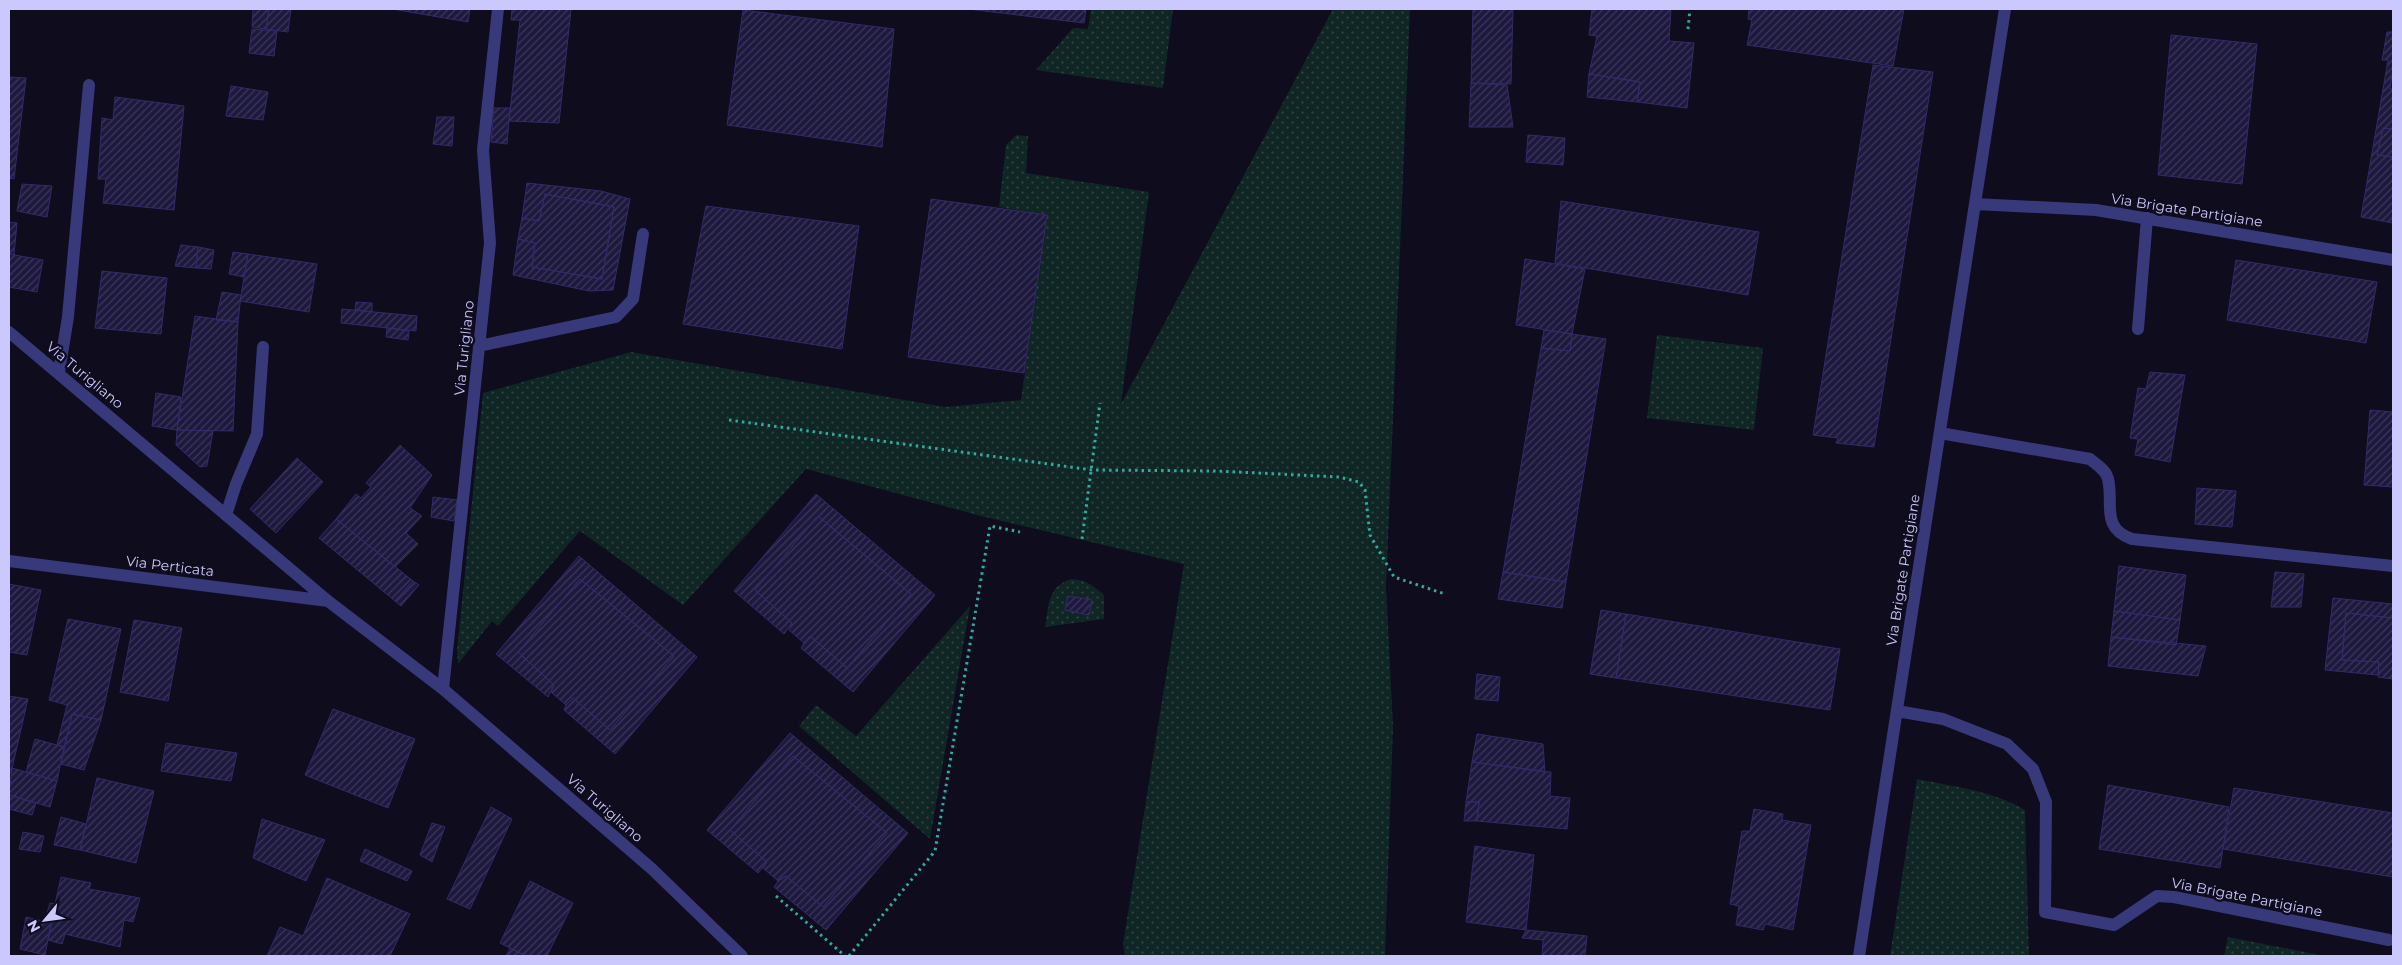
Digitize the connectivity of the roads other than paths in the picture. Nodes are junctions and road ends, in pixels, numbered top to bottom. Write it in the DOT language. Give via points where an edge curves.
graph roads {
  1 [pos="498,9"];
  2 [pos="2005,9"];
  3 [pos="89,85"];
  4 [pos="1975,204"];
  5 [pos="2147,218"];
  6 [pos="643,234"];
  7 [pos="2393,260"];
  8 [pos="2138,329"];
  9 [pos="9,332"];
  10 [pos="479,346"];
  11 [pos="263,347"];
  12 [pos="59,372"];
  13 [pos="1940,433"];
  14 [pos="226,515"];
  15 [pos="9,561"];
  16 [pos="2393,566"];
  17 [pos="328,601"];
  18 [pos="443,689"];
  19 [pos="1897,711"];
  20 [pos="2389,940"];
  21 [pos="742,956"];
  22 [pos="1859,956"];
  1 -- 10 [label="street, Via Turigliano" via="483,150 490,243"];
  2 -- 4 [label="street, Via Brigate Partigiane"];
  3 -- 12 [label="street" via="68,317"];
  4 -- 5 [label="street, Via Brigate Partigiane" via="2096,210"];
  4 -- 13 [label="street, Via Brigate Partigiane"];
  5 -- 7 [label="street, Via Brigate Partigiane"];
  5 -- 8 [label="street"];
  6 -- 10 [label="street" via="632,299 616,317"];
  9 -- 12 [label="street, Via Turigliano"];
  10 -- 18 [label="street, Via Turigliano"];
  11 -- 14 [label="street" via="257,434"];
  12 -- 14 [label="street, Via Turigliano"];
  13 -- 16 [label="street" via="2090,459 2104,470 2108,479 2109,510 2115,528 2121,535 2132,539"];
  13 -- 19 [label="street, Via Brigate Partigiane"];
  14 -- 17 [label="street, Via Turigliano"];
  15 -- 17 [label="street, Via Perticata"];
  17 -- 18 [label="street, Via Turigliano"];
  18 -- 21 [label="street, Via Turigliano" via="652,869"];
  19 -- 20 [label="street, Via Brigate Partigiane" via="1943,719 2007,744 2033,769 2046,802 2045,912 2114,925 2157,896 2174,897"];
  19 -- 22 [label="street, Via Brigate Partigiane"];
}
